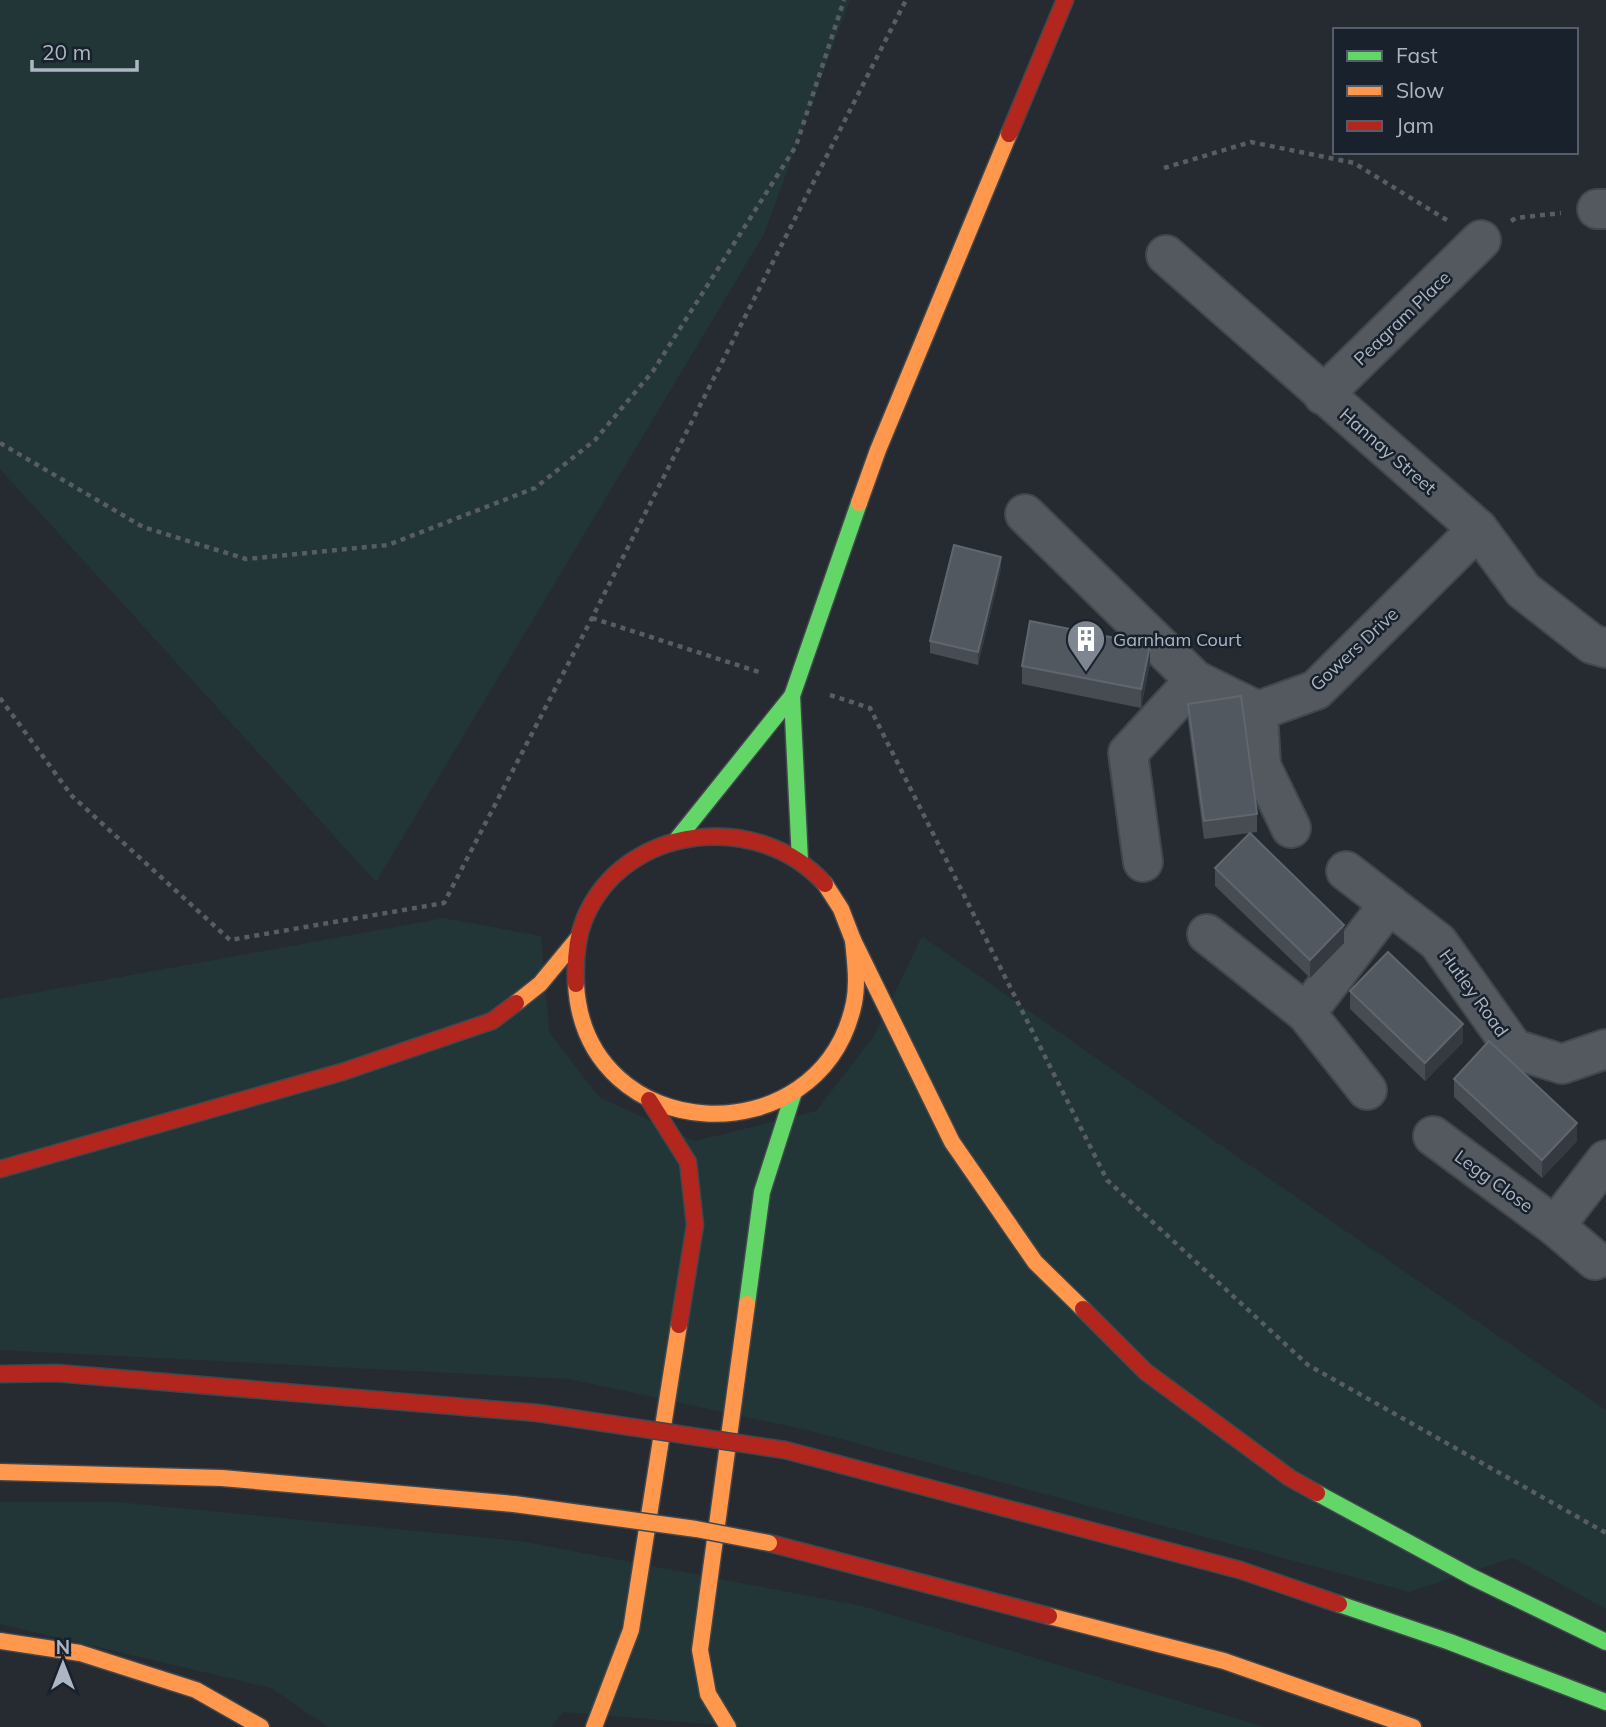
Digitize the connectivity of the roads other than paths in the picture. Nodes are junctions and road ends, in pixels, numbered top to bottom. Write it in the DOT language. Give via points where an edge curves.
graph roads {
  1 [pos="1065,0"];
  2 [pos="1481,240"];
  3 [pos="1166,255"];
  4 [pos="1323,395"];
  5 [pos="1025,514"];
  6 [pos="1478,529"];
  7 [pos="1606,648"];
  8 [pos="1195,680"];
  9 [pos="794,690"];
  10 [pos="1258,711"];
  11 [pos="1291,828"];
  12 [pos="678,838"];
  13 [pos="800,861"];
  14 [pos="1143,862"];
  15 [pos="1346,871"];
  16 [pos="1389,904"];
  17 [pos="1207,934"];
  18 [pos="578,938"];
  19 [pos="853,940"];
  20 [pos="1306,1013"];
  21 [pos="1606,1049"];
  22 [pos="1367,1090"];
  23 [pos="794,1092"];
  24 [pos="649,1100"];
  25 [pos="1433,1136"];
  26 [pos="1606,1160"];
  27 [pos="0,1169"];
  28 [pos="1555,1226"];
  29 [pos="1594,1260"];
  30 [pos="0,1374"];
  31 [pos="0,1472"];
  32 [pos="0,1641"];
  33 [pos="1606,1642"];
  34 [pos="1606,1702"];
  35 [pos="261,1727"];
  36 [pos="594,1727"];
  37 [pos="728,1727"];
  38 [pos="1413,1727"];
  1 -- 9 [label="main road" via="878,450"];
  2 -- 4 [label="street, Peagram Place"];
  3 -- 4 [label="street, Hannay Street"];
  4 -- 6 [label="street, Hannay Street"];
  5 -- 8 [label="street"];
  6 -- 7 [label="street, Hannay Street" via="1523,590 1592,644"];
  6 -- 10 [label="street, Gowers Drive" via="1316,690"];
  8 -- 10 [label="street"];
  8 -- 14 [label="street" via="1128,753"];
  9 -- 12 [label="main road"];
  9 -- 13 [label="main road"];
  10 -- 11 [label="street" via="1261,766"];
  12 -- 13 [label="main road" via="719,833 746,836 785,850"];
  12 -- 18 [label="main road" via="640,854 612,877 592,905"];
  13 -- 19 [label="main road" via="830,891"];
  15 -- 16 [label="street, Hutley Road"];
  16 -- 20 [label="street"];
  16 -- 21 [label="street, Hutley Road" via="1438,942 1514,1049 1563,1064"];
  17 -- 20 [label="street"];
  18 -- 24 [label="main road" via="573,975 583,1027 603,1062"];
  18 -- 27 [label="main road" via="540,984 492,1021 342,1072"];
  19 -- 23 [label="main road" via="856,989 847,1027 824,1065"];
  19 -- 33 [label="main road" via="953,1142 1035,1262 1146,1372 1290,1478 1472,1577"];
  20 -- 22 [label="street"];
  23 -- 24 [label="main road" via="763,1108 705,1116"];
  23 -- 37 [label="main road" via="761,1192 700,1650 708,1694"];
  24 -- 36 [label="main road" via="688,1163 695,1225 631,1630"];
  25 -- 28 [label="street, Legg Close"];
  26 -- 28 [label="street"];
  28 -- 29 [label="street, Legg Close"];
  30 -- 34 [label="main road, bridge" via="56,1373 538,1413 785,1450 1240,1570 1450,1642"];
  31 -- 38 [label="main road, bridge" via="222,1478 514,1504 696,1528 1224,1661"];
  32 -- 35 [label="main road" via="80,1653 196,1690"];
}
